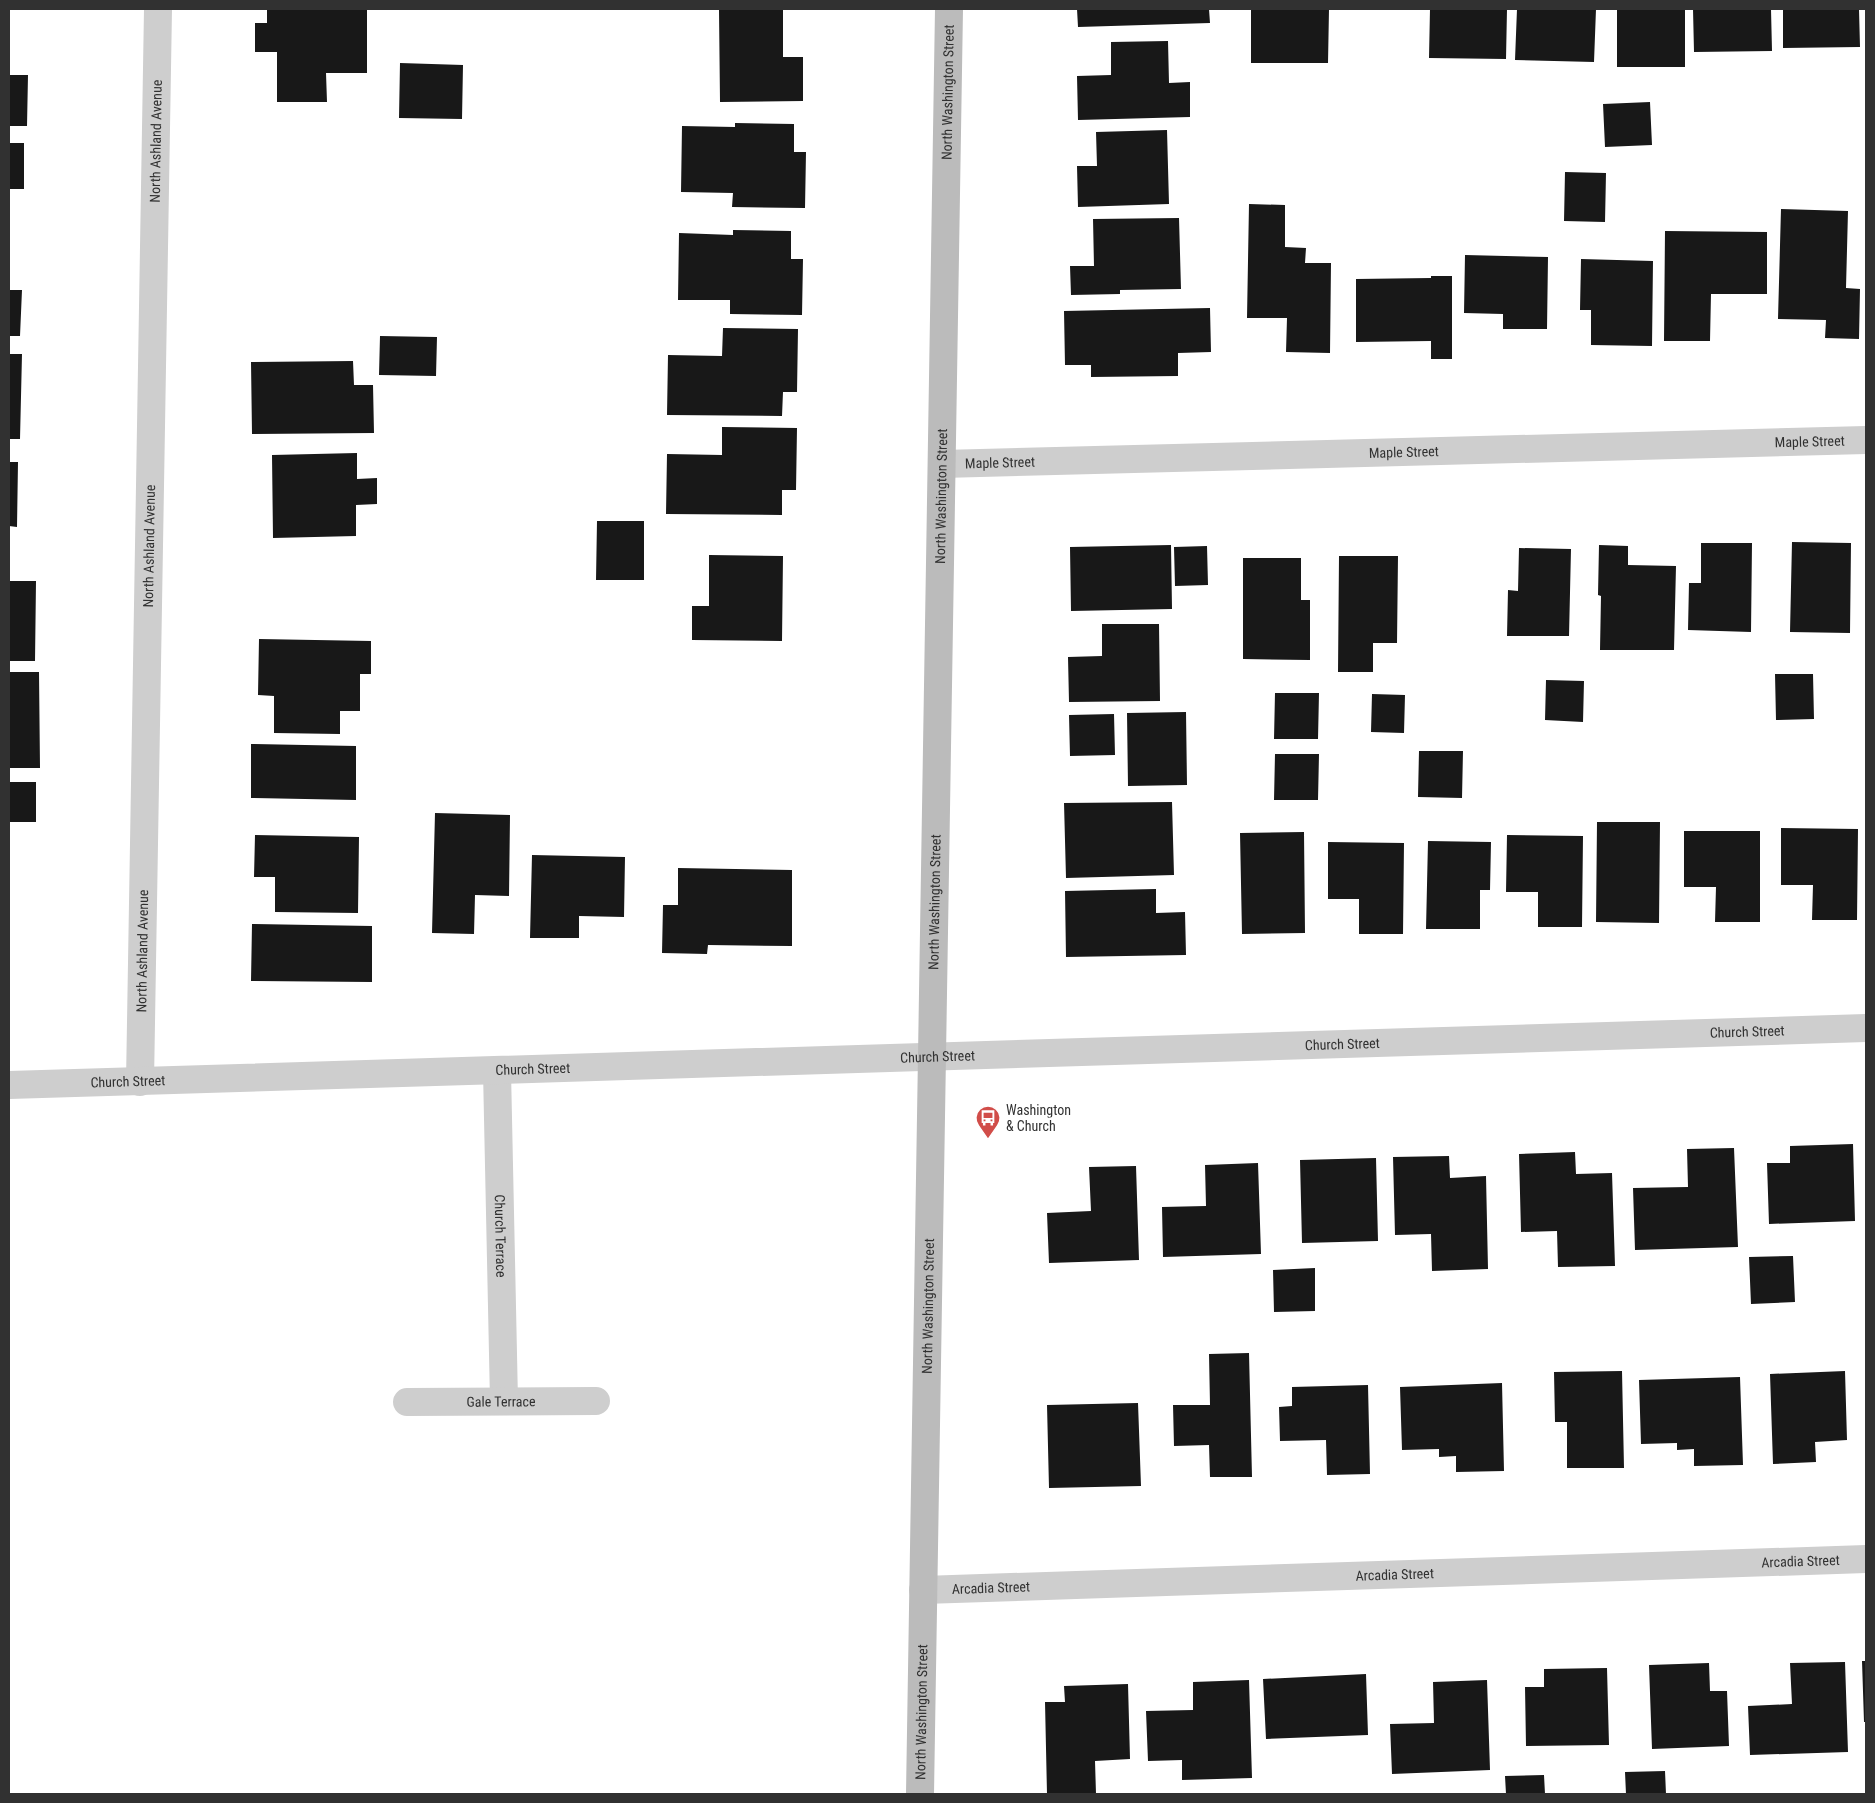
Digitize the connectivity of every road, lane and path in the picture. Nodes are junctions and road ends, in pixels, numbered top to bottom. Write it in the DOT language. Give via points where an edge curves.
graph roads {
  1 [pos="158,9"];
  2 [pos="949,9"];
  3 [pos="1866,440"];
  4 [pos="942,464"];
  5 [pos="1866,1028"];
  6 [pos="932,1058"];
  7 [pos="497,1071"];
  8 [pos="140,1082"];
  9 [pos="9,1085"];
  10 [pos="406,1402"];
  11 [pos="504,1402"];
  12 [pos="596,1402"];
  13 [pos="1866,1559"];
  14 [pos="923,1590"];
  15 [pos="920,1794"];
  1 -- 8 [label="street, North Ashland Avenue"];
  2 -- 4 [label="street, North Washington Street"];
  3 -- 4 [label="street, Maple Street"];
  4 -- 6 [label="street, North Washington Street"];
  5 -- 6 [label="street, Church Street"];
  6 -- 7 [label="street, Church Street"];
  6 -- 14 [label="street, North Washington Street"];
  7 -- 8 [label="street, Church Street"];
  7 -- 11 [label="street, Church Terrace"];
  8 -- 9 [label="street, Church Street"];
  10 -- 11 [label="street, Gale Terrace"];
  11 -- 12 [label="street, Gale Terrace"];
  13 -- 14 [label="street, Arcadia Street"];
  14 -- 15 [label="street, North Washington Street"];
}
